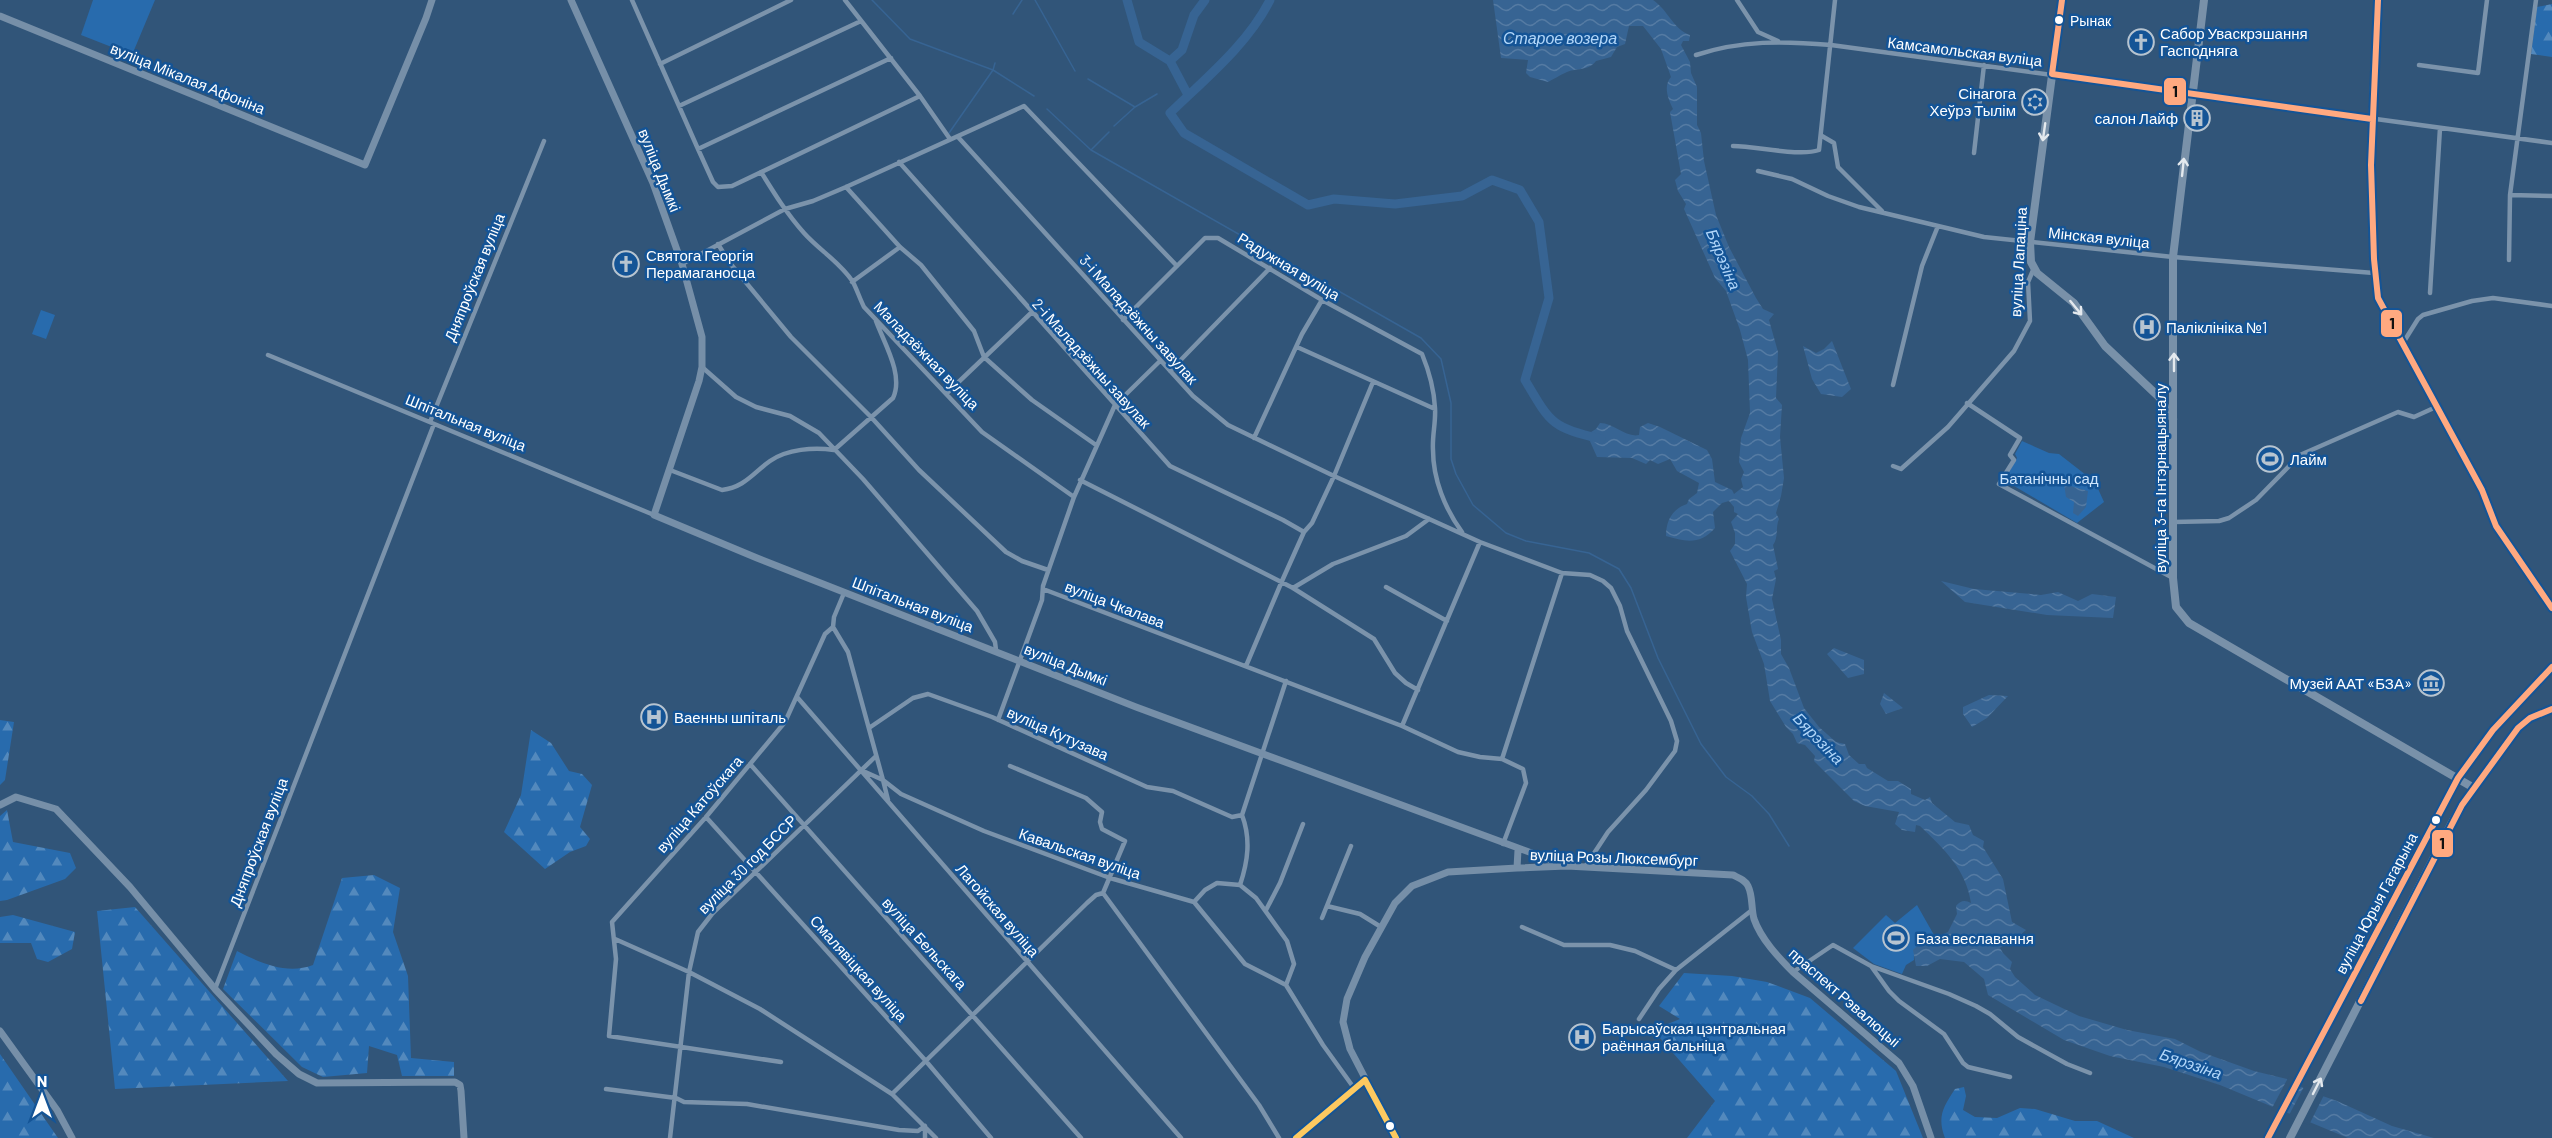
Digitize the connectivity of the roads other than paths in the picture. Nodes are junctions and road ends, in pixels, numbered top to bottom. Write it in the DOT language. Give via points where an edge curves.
graph roads {
  1 [pos="432,0"];
  2 [pos="571,0"];
  3 [pos="632,0"];
  4 [pos="845,0"];
  5 [pos="1737,0"];
  6 [pos="1835,0"];
  7 [pos="2062,0"];
  8 [pos="2204,0"];
  9 [pos="2378,0"];
  10 [pos="2487,0"];
  11 [pos="2536,0"];
  12 [pos="788,1"];
  13 [pos="0,16"];
  14 [pos="861,21"];
  15 [pos="1778,41"];
  16 [pos="1831,45"];
  17 [pos="1696,55"];
  18 [pos="891,58"];
  19 [pos="660,64"];
  20 [pos="1984,65"];
  21 [pos="2419,66"];
  22 [pos="2052,74"];
  23 [pos="2191,93"];
  24 [pos="920,96"];
  25 [pos="679,106"];
  26 [pos="2372,119"];
  27 [pos="2440,128"];
  28 [pos="1822,136"];
  29 [pos="958,137"];
  30 [pos="950,139"];
  31 [pos="2516,139"];
  32 [pos="544,141"];
  33 [pos="2552,143"];
  34 [pos="1733,146"];
  35 [pos="698,149"];
  36 [pos="1974,153"];
  37 [pos="899,162"];
  38 [pos="1758,171"];
  39 [pos="761,172"];
  40 [pos="846,187"];
  41 [pos="2510,195"];
  42 [pos="2552,196"];
  43 [pos="785,209"];
  44 [pos="1882,211"];
  45 [pos="1938,226"];
  46 [pos="2030,242"];
  47 [pos="718,244"];
  48 [pos="900,247"];
  49 [pos="2173,257"];
  50 [pos="2510,261"];
  51 [pos="682,264"];
  52 [pos="1177,266"];
  53 [pos="1270,268"];
  54 [pos="2034,268"];
  55 [pos="2374,273"];
  56 [pos="852,282"];
  57 [pos="2430,292"];
  58 [pos="1322,300"];
  59 [pos="2552,306"];
  60 [pos="1031,313"];
  61 [pos="1123,320"];
  62 [pos="876,321"];
  63 [pos="2403,343"];
  64 [pos="1297,347"];
  65 [pos="268,355"];
  66 [pos="984,357"];
  67 [pos="1160,361"];
  68 [pos="702,367"];
  69 [pos="1170,371"];
  70 [pos="1373,382"];
  71 [pos="1893,385"];
  72 [pos="2174,387"];
  73 [pos="947,393"];
  74 [pos="2159,397"];
  75 [pos="1967,403"];
  76 [pos="1114,405"];
  77 [pos="2436,407"];
  78 [pos="1435,409"];
  79 [pos="871,417"];
  80 [pos="2174,420"];
  81 [pos="432,423"];
  82 [pos="1254,438"];
  83 [pos="1096,445"];
  84 [pos="834,450"];
  85 [pos="1893,466"];
  86 [pos="670,470"];
  87 [pos="1334,476"];
  88 [pos="1080,480"];
  89 [pos="1074,497"];
  90 [pos="654,514"];
  91 [pos="1430,519"];
  92 [pos="2173,522"];
  93 [pos="1304,532"];
  94 [pos="1463,534"];
  95 [pos="1480,542"];
  96 [pos="1048,570"];
  97 [pos="1562,573"];
  98 [pos="2173,578"];
  99 [pos="1282,581"];
  100 [pos="1386,587"];
  101 [pos="1293,588"];
  102 [pos="1042,589"];
  103 [pos="844,593"];
  104 [pos="2552,608"];
  105 [pos="1447,621"];
  106 [pos="833,627"];
  107 [pos="996,650"];
  108 [pos="1020,660"];
  109 [pos="1246,666"];
  110 [pos="2552,667"];
  111 [pos="1286,681"];
  112 [pos="1419,690"];
  113 [pos="797,697"];
  114 [pos="2552,709"];
  115 [pos="998,720"];
  116 [pos="1402,726"];
  117 [pos="869,728"];
  118 [pos="1263,754"];
  119 [pos="876,756"];
  120 [pos="1502,759"];
  121 [pos="750,764"];
  122 [pos="1010,765"];
  123 [pos="861,770"];
  124 [pos="2458,778"];
  125 [pos="883,780"];
  126 [pos="2474,788"];
  127 [pos="889,804"];
  128 [pos="0,806"];
  129 [pos="1242,815"];
  130 [pos="706,817"];
  131 [pos="804,824"];
  132 [pos="1303,824"];
  133 [pos="1503,844"];
  134 [pos="1351,846"];
  135 [pos="1518,850"];
  136 [pos="1567,866"];
  137 [pos="1585,867"];
  138 [pos="1517,868"];
  139 [pos="756,872"];
  140 [pos="1110,878"];
  141 [pos="1741,879"];
  142 [pos="1240,885"];
  143 [pos="1103,893"];
  144 [pos="1194,902"];
  145 [pos="1327,906"];
  146 [pos="1266,910"];
  147 [pos="1752,910"];
  148 [pos="1322,918"];
  149 [pos="1380,927"];
  150 [pos="1522,927"];
  151 [pos="615,939"];
  152 [pos="1027,962"];
  153 [pos="1871,966"];
  154 [pos="1676,970"];
  155 [pos="690,972"];
  156 [pos="1793,972"];
  157 [pos="1286,985"];
  158 [pos="215,989"];
  159 [pos="973,1014"];
  160 [pos="1639,1019"];
  161 [pos="0,1031"];
  162 [pos="681,1047"];
  163 [pos="925,1060"];
  164 [pos="781,1062"];
  165 [pos="2090,1073"];
  166 [pos="2010,1077"];
  167 [pos="1365,1080"];
  168 [pos="1354,1088"];
  169 [pos="606,1089"];
  170 [pos="892,1094"];
  171 [pos="676,1098"];
  172 [pos="925,1126"];
  173 [pos="72,1138"];
  174 [pos="464,1138"];
  175 [pos="670,1138"];
  176 [pos="925,1138"];
  177 [pos="936,1138"];
  178 [pos="991,1138"];
  179 [pos="1081,1138"];
  180 [pos="1181,1138"];
  181 [pos="1279,1138"];
  182 [pos="1296,1138"];
  183 [pos="1396,1138"];
  184 [pos="1931,1138"];
  185 [pos="2268,1138"];
  186 [pos="2290,1138"];
  1 -- 13 [label="street, вуліца Мікалая Афоніна" via="365,165"];
  2 -- 51 [label="street, вуліца Дымкі" via="652,183"];
  3 -- 19 [label="street"];
  4 -- 14 [label="street"];
  5 -- 15 [label="street" via="1758,32"];
  6 -- 16 [label="street"];
  7 -- 22 [label="main road, вуліца Лапаціна"];
  8 -- 23 [label="main road, вуліца 3-га Інтэрнацыяналу"];
  9 -- 26 [label="street"];
  10 -- 21 [label="street" via="2478,73"];
  11 -- 31 [label="street"];
  12 -- 19 [label="street"];
  14 -- 18 [label="street"];
  14 -- 25 [label="street"];
  15 -- 16 [label="street, Камсамольская вуліца"];
  15 -- 17 [label="street, Камсамольская вуліца" via="1735,44"];
  16 -- 20 [label="street, Камсамольская вуліца"];
  16 -- 28 [label="street"];
  18 -- 24 [label="street"];
  18 -- 35 [label="street"];
  19 -- 25 [label="street"];
  20 -- 22 [label="street, Камсамольская вуліца"];
  20 -- 36 [label="street"];
  22 -- 23 [label="street, Камсамольская вуліца"];
  22 -- 46 [label="main road, вуліца Лапаціна, one-way"];
  23 -- 26 [label="street, Камсамольская вуліца"];
  49 -- 23 [label="main road, вуліца 3-га Інтэрнацыяналу, one-way"];
  24 -- 30 [label="street"];
  24 -- 39 [label="street"];
  25 -- 35 [label="street"];
  26 -- 27 [label="street, Камсамольская вуліца"];
  26 -- 55 [label="street"];
  27 -- 31 [label="street, Камсамольская вуліца"];
  27 -- 57 [label="street"];
  28 -- 34 [label="street" via="1818,152"];
  28 -- 44 [label="street" via="1834,143 1838,167"];
  29 -- 30 [label="street"];
  29 -- 52 [label="street" via="1024,106"];
  29 -- 61 [label="street, 3-і Маладзёжны завулак"];
  30 -- 37 [label="street"];
  31 -- 33 [label="street, Камсамольская вуліца"];
  31 -- 41 [label="street"];
  32 -- 81 [label="street, Дняпроўская вуліца"];
  35 -- 39 [label="street" via="718,187 732,186"];
  37 -- 40 [label="street"];
  37 -- 60 [label="street, 2-і Маладзёжны завулак"];
  38 -- 44 [label="street, Мінская вуліца" via="1792,179 1859,207"];
  39 -- 43 [label="street, Маладзёжная вуліца"];
  40 -- 43 [label="street"];
  40 -- 48 [label="street"];
  41 -- 42 [label="street"];
  41 -- 50 [label="street"];
  43 -- 47 [label="street"];
  43 -- 56 [label="street, Маладзёжная вуліца"];
  44 -- 45 [label="street, Мінская вуліца"];
  45 -- 46 [label="street, Мінская вуліца"];
  45 -- 71 [label="street" via="1922,266"];
  46 -- 49 [label="street, Мінская вуліца"];
  46 -- 54 [label="main road, вуліца Лапаціна"];
  47 -- 51 [label="street"];
  47 -- 79 [label="street, вуліца Чкалава" via="791,337"];
  48 -- 56 [label="street"];
  48 -- 66 [label="street" via="921,265 974,331"];
  49 -- 55 [label="street, Мінская вуліца"];
  72 -- 49 [label="main road, вуліца 3-га Інтэрнацыяналу, one-way"];
  51 -- 68 [label="street, вуліца Дымкі" via="702,338"];
  52 -- 53 [label="street, Радужная вуліца" via="1205,238 1218,238"];
  52 -- 61 [label="street, Радужная вуліца"];
  53 -- 58 [label="street, Радужная вуліца"];
  53 -- 69 [label="street"];
  54 -- 74 [label="main road, one-way" via="2074,303 2105,346"];
  54 -- 75 [label="street, вуліца Лапаціна" via="2028,282 2031,313 2027,329 2014,351"];
  55 -- 63 [label="street" via="2383,309"];
  56 -- 62 [label="street, Маладзёжная вуліца" via="864,308"];
  58 -- 64 [label="street"];
  58 -- 78 [label="street, Радужная вуліца" via="1422,354"];
  59 -- 63 [label="street" via="2493,298 2472,301 2423,315"];
  60 -- 66 [label="street"];
  60 -- 76 [label="street, 2-і Маладзёжны завулак"];
  61 -- 67 [label="street, 3-і Маладзёжны завулак"];
  62 -- 73 [label="street, Маладзёжная вуліца"];
  62 -- 79 [label="street" via="889,351 896,391"];
  63 -- 77 [label="street"];
  64 -- 70 [label="street"];
  64 -- 82 [label="street"];
  65 -- 81 [label="street, Шпітальная вуліца"];
  66 -- 73 [label="street"];
  66 -- 83 [label="street" via="1032,400"];
  67 -- 69 [label="street, 3-і Маладзёжны завулак"];
  67 -- 76 [label="street"];
  68 -- 84 [label="street" via="736,397 807,425"];
  68 -- 86 [label="street"];
  69 -- 82 [label="street, 3-і Маладзёжны завулак" via="1212,414"];
  70 -- 78 [label="street"];
  70 -- 87 [label="street"];
  72 -- 74 [label="main road" via="2169,394"];
  72 -- 80 [label="main road, вуліца 3-га Інтэрнацыяналу"];
  73 -- 89 [label="street, Маладзёжная вуліца" via="982,432"];
  74 -- 80 [label="main road"];
  75 -- 85 [label="street, вуліца Лапаціна" via="1948,427 1901,469"];
  75 -- 98 [label="street" via="2019,438 2010,455 2014,460 1999,483"];
  76 -- 83 [label="street"];
  76 -- 93 [label="street, 2-і Маладзёжны завулак" via="1170,466"];
  77 -- 92 [label="street" via="2414,417 2398,412 2300,456 2256,500 2229,518"];
  77 -- 104 [label="street" via="2482,490 2496,526"];
  78 -- 94 [label="street, Радужная вуліца" via="1433,450 1438,483"];
  79 -- 84 [label="street"];
  79 -- 96 [label="street, вуліца Чкалава" via="919,470 1006,552"];
  80 -- 92 [label="main road, вуліца 3-га Інтэрнацыяналу"];
  81 -- 90 [label="street, Шпітальная вуліца"];
  81 -- 158 [label="street, Дняпроўская вуліца"];
  82 -- 87 [label="street, 3-і Маладзёжны завулак"];
  83 -- 88 [label="street"];
  84 -- 86 [label="street" via="789,452 770,461 745,482 722,490"];
  84 -- 107 [label="street" via="977,611"];
  86 -- 90 [label="street"];
  87 -- 91 [label="street, 3-і Маладзёжны завулак"];
  87 -- 93 [label="street"];
  88 -- 89 [label="street"];
  88 -- 99 [label="street"];
  89 -- 96 [label="street"];
  90 -- 103 [label="street, Шпітальная вуліца"];
  91 -- 94 [label="street, 3-і Маладзёжны завулак"];
  91 -- 101 [label="street" via="1406,536 1334,564"];
  92 -- 98 [label="main road, вуліца 3-га Інтэрнацыяналу"];
  93 -- 99 [label="street"];
  94 -- 95 [label="street, 3-і Маладзёжны завулак"];
  95 -- 97 [label="street, 3-і Маладзёжны завулак"];
  95 -- 105 [label="street"];
  96 -- 102 [label="street, вуліца Чкалава"];
  97 -- 120 [label="street"];
  97 -- 137 [label="street, 3-і Маладзёжны завулак" via="1590,575 1611,588 1677,741 1675,751 1608,832"];
  98 -- 124 [label="main road, вуліца 3-га Інтэрнацыяналу" via="2176,607 2189,623"];
  99 -- 101 [label="street"];
  99 -- 109 [label="street"];
  100 -- 105 [label="street"];
  101 -- 112 [label="street" via="1374,639 1395,673"];
  102 -- 108 [label="street" via="1042,600"];
  102 -- 109 [label="street, вуліца Чкалава"];
  103 -- 106 [label="street, вуліца Катоўскага"];
  103 -- 107 [label="street, Шпітальная вуліца"];
  105 -- 112 [label="street"];
  106 -- 113 [label="street, вуліца Катоўскага" via="825,634"];
  106 -- 117 [label="street" via="848,652"];
  107 -- 108 [label="street, вуліца Дымкі"];
  108 -- 115 [label="street"];
  108 -- 118 [label="street, вуліца Дымкі"];
  109 -- 111 [label="street, вуліца Чкалава"];
  110 -- 124 [label="main road, вуліца Юрыя Гагарына" via="2493,730"];
  111 -- 116 [label="street, вуліца Чкалава"];
  111 -- 118 [label="street"];
  112 -- 116 [label="street"];
  113 -- 121 [label="street, вуліца Катоўскага" via="785,722"];
  113 -- 123 [label="street, Лагойская вуліца"];
  114 -- 126 [label="main road, вуліца Юрыя Гагарына" via="2518,728"];
  115 -- 117 [label="street, вуліца Кутузава" via="928,694 913,698"];
  115 -- 129 [label="street, вуліца Кутузава" via="1147,787 1173,791 1232,817"];
  116 -- 120 [label="street, вуліца Чкалава" via="1458,752"];
  117 -- 119 [label="street"];
  118 -- 129 [label="street"];
  118 -- 133 [label="street, вуліца Дымкі"];
  119 -- 123 [label="street, вуліца 30 год БССР"];
  119 -- 125 [label="street"];
  120 -- 133 [label="street" via="1523,769 1526,778"];
  121 -- 130 [label="street, вуліца Катоўскага"];
  121 -- 131 [label="street, вуліца Бельскага"];
  122 -- 140 [label="street" via="1086,798 1102,812 1102,829 1125,841"];
  123 -- 125 [label="street, Кавальская вуліца"];
  123 -- 127 [label="street, Лагойская вуліца"];
  123 -- 131 [label="street, вуліца 30 год БССР"];
  124 -- 126 [label="main road, вуліца 3-га Інтэрнацыяналу"];
  124 -- 185 [label="main road, вуліца Юрыя Гагарына"];
  125 -- 127 [label="street"];
  125 -- 140 [label="street, Кавальская вуліца" via="901,794 984,831"];
  186 -- 126 [label="main road, вуліца Юрыя Гагарына, one-way" via="2451,824"];
  127 -- 152 [label="street, Лагойская вуліца"];
  128 -- 158 [label="street" via="16,797 56,809 130,887"];
  129 -- 142 [label="street" via="1248,863"];
  130 -- 139 [label="street, Смалявіцкая вуліца"];
  130 -- 151 [label="street, вуліца Катоўскага" via="612,922"];
  131 -- 139 [label="street, вуліца 30 год БССР"];
  131 -- 159 [label="street, вуліца Бельскага"];
  132 -- 146 [label="street"];
  133 -- 135 [label="street, вуліца Дымкі"];
  134 -- 145 [label="street"];
  135 -- 136 [label="street, вуліца Дымкі"];
  135 -- 138 [label="street"];
  136 -- 137 [label="street, вуліца Розы Люксембург"];
  136 -- 138 [label="street, вуліца Розы Люксембург"];
  137 -- 141 [label="street, вуліца Розы Люксембург" via="1733,875"];
  138 -- 149 [label="street, вуліца Розы Люксембург" via="1448,872 1423,880 1405,892"];
  139 -- 155 [label="street, вуліца 30 год БССР" via="698,932"];
  139 -- 163 [label="street, Смалявіцкая вуліца"];
  140 -- 143 [label="street"];
  140 -- 144 [label="street, Кавальская вуліца"];
  141 -- 147 [label="street, праспект Рэвалюцыі" via="1749,888"];
  142 -- 144 [label="street" via="1217,883"];
  142 -- 146 [label="street"];
  143 -- 152 [label="street" via="1087,903"];
  143 -- 181 [label="street" via="1259,1105"];
  144 -- 157 [label="street" via="1245,964"];
  145 -- 148 [label="street"];
  145 -- 149 [label="street" via="1359,914"];
  146 -- 157 [label="street" via="1287,941 1294,964"];
  147 -- 154 [label="street"];
  147 -- 156 [label="street, праспект Рэвалюцыі" via="1759,930"];
  149 -- 167 [label="street, вуліца Розы Люксембург" via="1352,984 1344,1011 1345,1035"];
  150 -- 154 [label="street" via="1564,945 1610,945 1635,951"];
  151 -- 155 [label="street"];
  151 -- 162 [label="street, вуліца Катоўскага" via="609,1036"];
  152 -- 159 [label="street"];
  152 -- 180 [label="street, Лагойская вуліца"];
  153 -- 156 [label="street" via="1833,945"];
  153 -- 165 [label="street" via="1976,1006 2018,1037"];
  153 -- 166 [label="street" via="1899,1001 1944,1034 1968,1067"];
  154 -- 160 [label="street"];
  155 -- 162 [label="street, вуліца 30 год БССР"];
  155 -- 170 [label="street" via="760,1009"];
  156 -- 184 [label="street, праспект Рэвалюцыі" via="1899,1064 1914,1086"];
  157 -- 168 [label="street"];
  158 -- 174 [label="street" via="276,1054 299,1074 317,1083 460,1085"];
  159 -- 163 [label="street"];
  159 -- 179 [label="street, вуліца Бельскага"];
  161 -- 173 [label="street" via="57,1110"];
  162 -- 164 [label="street"];
  162 -- 171 [label="street, вуліца 30 год БССР"];
  163 -- 170 [label="street"];
  163 -- 178 [label="street, Смалявіцкая вуліца"];
  167 -- 168 [label="street"];
  167 -- 183 [label="street, вуліца Розы Люксембург"];
  168 -- 182 [label="street"];
  169 -- 171 [label="street"];
  170 -- 172 [label="street"];
  171 -- 172 [label="street" via="684,1102 747,1104 899,1130 918,1131"];
  171 -- 175 [label="street, вуліца 30 год БССР"];
  172 -- 176 [label="street"];
  172 -- 177 [label="street"];
}
